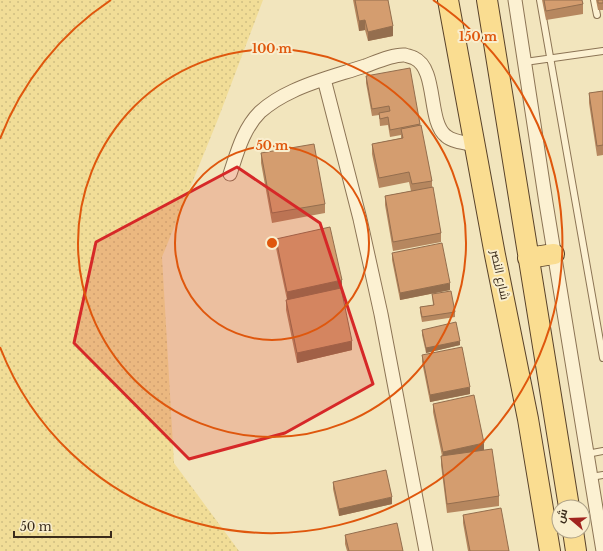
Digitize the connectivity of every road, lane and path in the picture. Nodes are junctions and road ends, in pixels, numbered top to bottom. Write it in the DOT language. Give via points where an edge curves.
graph roads {
  1 [pos="448,0"];
  2 [pos="487,0"];
  3 [pos="515,0"];
  4 [pos="540,0"];
  5 [pos="594,0"];
  6 [pos="597,15"];
  7 [pos="603,51"];
  8 [pos="550,59"];
  9 [pos="525,62"];
  10 [pos="324,79"];
  11 [pos="475,145"];
  12 [pos="230,174"];
  13 [pos="554,254"];
  14 [pos="528,258"];
  15 [pos="600,318"];
  16 [pos="603,358"];
  17 [pos="603,451"];
  18 [pos="586,454"];
  19 [pos="597,476"];
  20 [pos="568,499"];
  21 [pos="574,539"];
  22 [pos="426,551"];
  23 [pos="550,551"];
  24 [pos="576,551"];
  25 [pos="603,551"];
  1 -- 11 [label="main road, شارع النصر"];
  2 -- 14 [label="main road"];
  3 -- 9 [label="street"];
  4 -- 8 [label="lane"];
  5 -- 6 [label="lane"];
  7 -- 8 [label="lane"];
  8 -- 9 [label="lane"];
  8 -- 15 [label="lane"];
  9 -- 13 [label="street"];
  10 -- 11 [label="street" via="387,59 405,55 415,58 425,67 441,131 453,140"];
  10 -- 12 [label="street" via="293,91 260,113 242,138"];
  10 -- 22 [label="street" via="381,314"];
  11 -- 23 [label="main road, شارع النصر" via="528,419"];
  13 -- 14 [label="main road"];
  13 -- 18 [label="street"];
  14 -- 20 [label="main road"];
  15 -- 16 [label="lane"];
  17 -- 18 [label="lane"];
  18 -- 19 [label="street"];
  19 -- 25 [label="street"];
  21 -- 24 [label="main road"];
}
